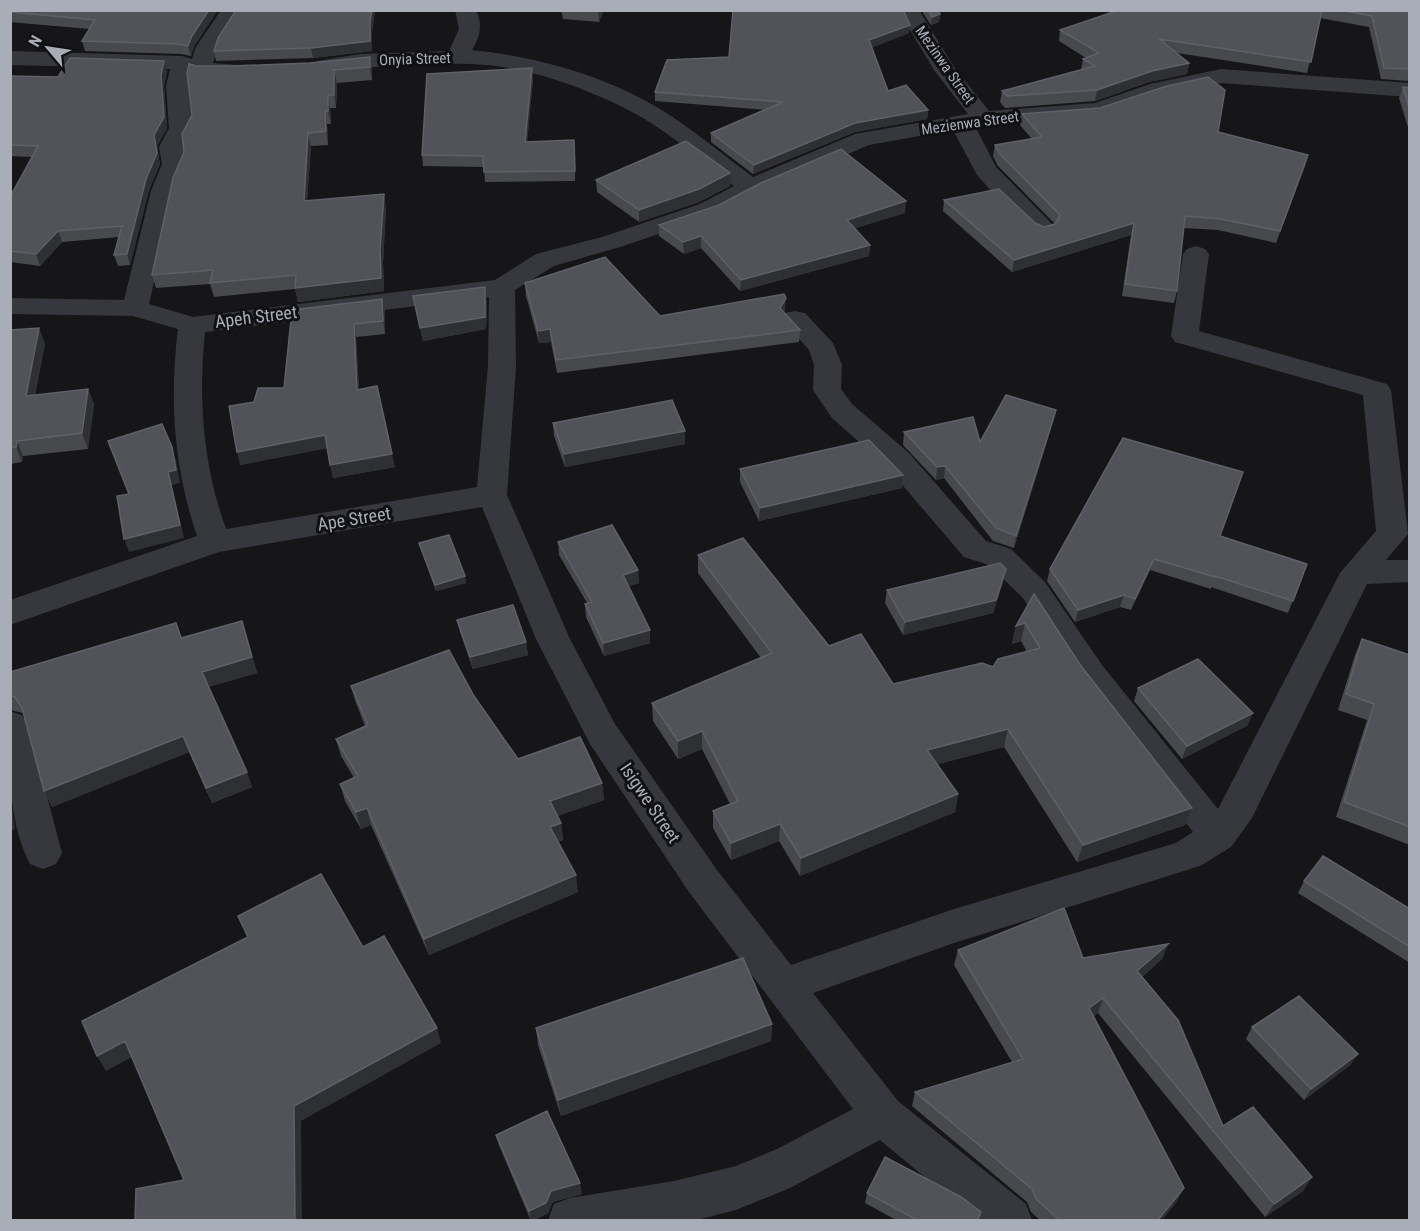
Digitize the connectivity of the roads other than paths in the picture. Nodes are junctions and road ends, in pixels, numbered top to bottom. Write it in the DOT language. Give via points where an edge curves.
graph roads {
  1 [pos="232,10"];
  2 [pos="465,10"];
  3 [pos="909,10"];
  4 [pos="10,58"];
  5 [pos="455,58"];
  6 [pos="191,67"];
  7 [pos="302,68"];
  8 [pos="256,69"];
  9 [pos="1410,90"];
  10 [pos="972,120"];
  11 [pos="751,187"];
  12 [pos="1043,228"];
  13 [pos="1196,254"];
  14 [pos="502,287"];
  15 [pos="10,306"];
  16 [pos="135,308"];
  17 [pos="795,319"];
  18 [pos="192,325"];
  19 [pos="492,495"];
  20 [pos="215,542"];
  21 [pos="1410,571"];
  22 [pos="1356,573"];
  23 [pos="10,614"];
  24 [pos="10,725"];
  25 [pos="1218,836"];
  26 [pos="43,853"];
  27 [pos="782,986"];
  28 [pos="883,1115"];
  29 [pos="570,1221"];
  30 [pos="1010,1221"];
  1 -- 6 [label="street"];
  2 -- 5 [label="street" via="470,18 468,41"];
  3 -- 10 [label="street, Mezinwa Street"];
  4 -- 6 [label="street"];
  5 -- 7 [label="street, Onyia Street" via="360,61"];
  5 -- 11 [label="street, Onyia Street" via="498,60 597,87 652,114"];
  6 -- 8 [label="street"];
  6 -- 16 [label="street" via="177,86 181,128 171,147 174,164 163,190"];
  9 -- 10 [label="street, Mezienwa Street" via="1221,76 1158,89 1098,110"];
  10 -- 11 [label="street, Mezienwa Street" via="863,139"];
  10 -- 12 [label="street, Mezinwa Street" via="986,170"];
  11 -- 14 [label="street, Mezienwa Street" via="709,209 545,260"];
  13 -- 22 [label="street" via="1185,336 1377,390 1392,534"];
  14 -- 18 [label="street, Apeh Street"];
  14 -- 19 [label="street, Isigwe Street" via="502,366"];
  15 -- 16 [label="street, Apeh Street"];
  16 -- 18 [label="street, Apeh Street"];
  17 -- 25 [label="street" via="826,352 830,368 827,390 842,411 898,460 975,549 1000,557 1034,590 1090,674"];
  18 -- 20 [label="street" via="187,364 188,440 201,506"];
  19 -- 20 [label="street, Ape Street"];
  19 -- 27 [label="street, Isigwe Street" via="553,639 602,734 703,881"];
  20 -- 23 [label="street, Ape Street"];
  21 -- 22 [label="street"];
  22 -- 25 [label="street" via="1239,810"];
  24 -- 26 [label="street"];
  25 -- 27 [label="street" via="1186,855 954,926"];
  27 -- 28 [label="street, Isigwe Street"];
  28 -- 29 [label="street" via="803,1160 735,1188"];
  28 -- 30 [label="street, Isigwe Street"];
}
